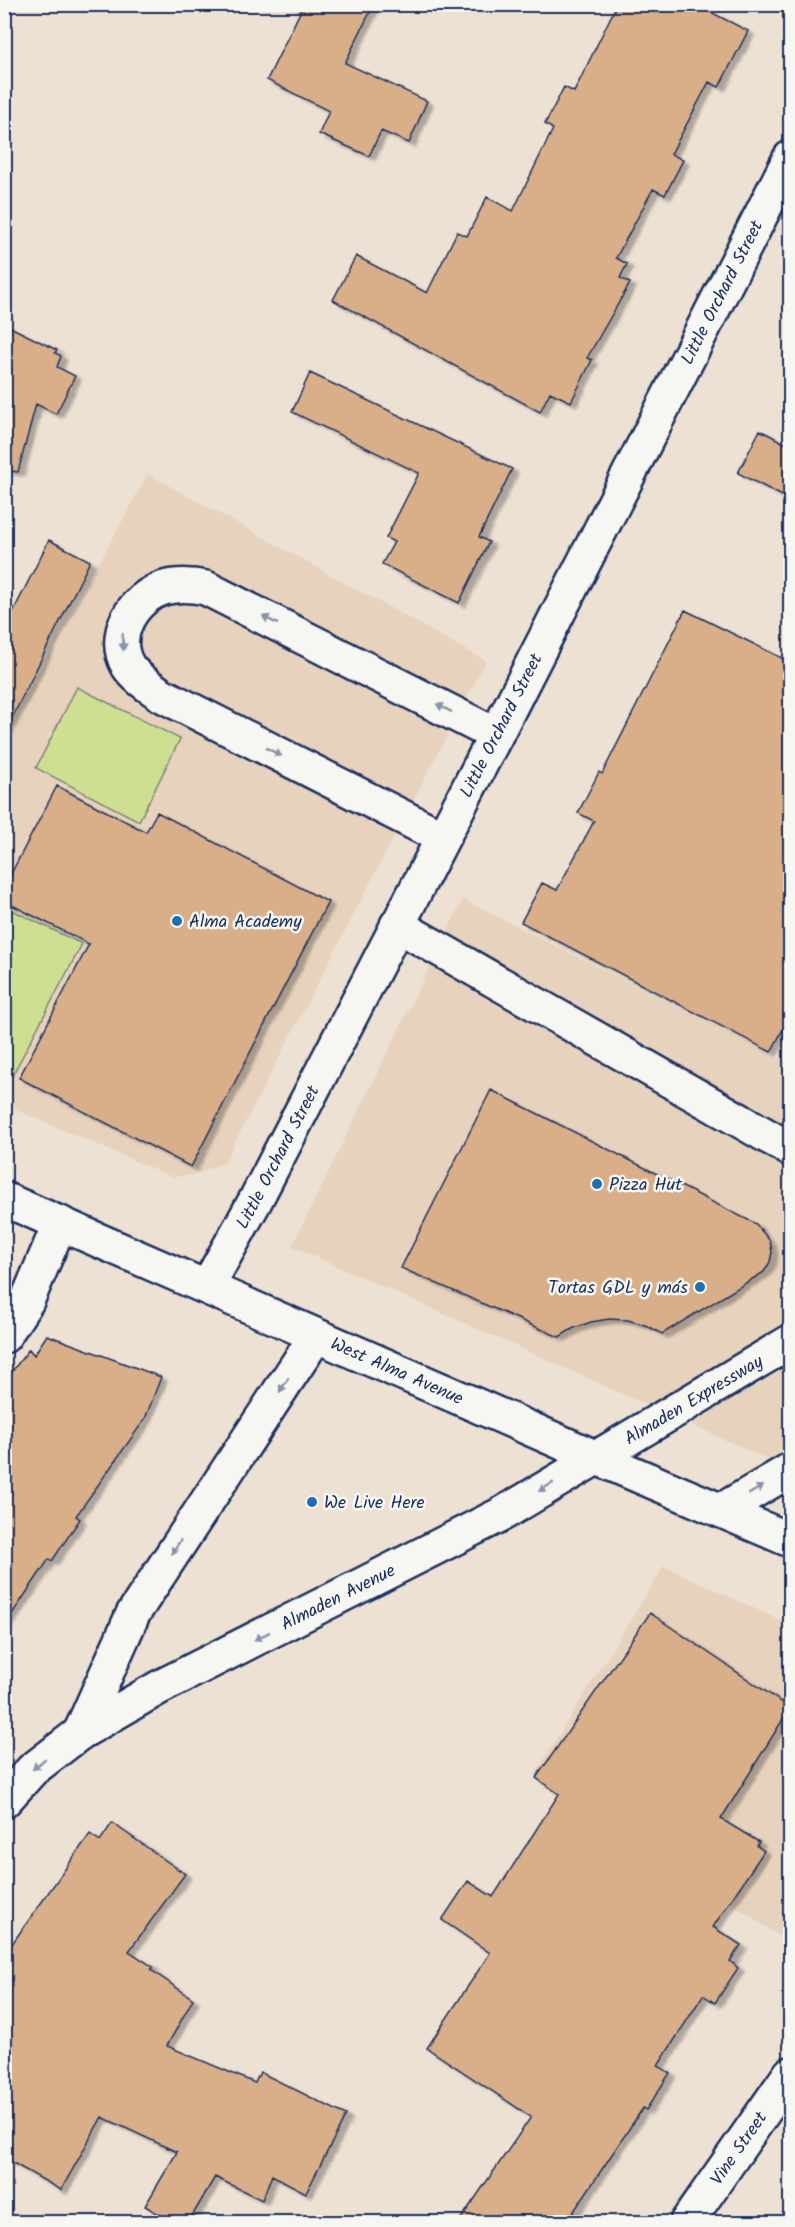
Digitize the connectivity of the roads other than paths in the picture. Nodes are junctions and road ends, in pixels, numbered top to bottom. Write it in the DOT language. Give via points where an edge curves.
graph roads {
  1 [pos="790,158"];
  2 [pos="496,735"];
  3 [pos="442,837"];
  4 [pos="397,925"];
  5 [pos="790,1149"];
  6 [pos="4,1198"];
  7 [pos="60,1222"];
  8 [pos="207,1287"];
  9 [pos="4,1336"];
  10 [pos="316,1336"];
  11 [pos="790,1342"];
  12 [pos="597,1458"];
  13 [pos="790,1470"];
  14 [pos="722,1510"];
  15 [pos="790,1540"];
  16 [pos="80,1733"];
  17 [pos="4,1801"];
  18 [pos="790,2074"];
  19 [pos="687,2223"];
  1 -- 2 [label="main road, Little Orchard Street"];
  2 -- 3 [label="main road, Little Orchard Street"];
  2 -- 3 [label="main road, one-way" via="206,588 164,588 150,594 131,613 121,647 128,666 160,694"];
  3 -- 4 [label="main road, Little Orchard Street"];
  4 -- 5 [label="main road"];
  4 -- 8 [label="main road, Little Orchard Street"];
  6 -- 7 [label="main road, West Alma Avenue"];
  7 -- 8 [label="main road, West Alma Avenue"];
  7 -- 9 [label="main road" via="27,1301"];
  8 -- 10 [label="main road, West Alma Avenue"];
  10 -- 12 [label="main road, West Alma Avenue"];
  10 -- 16 [label="main road, Almaden Avenue, one-way" via="133,1614"];
  11 -- 12 [label="main road, Almaden Expressway"];
  12 -- 14 [label="main road, West Alma Avenue"];
  12 -- 16 [label="main road, Almaden Avenue, one-way" via="502,1514 160,1687"];
  14 -- 13 [label="main road, one-way"];
  14 -- 15 [label="main road, West Alma Avenue"];
  16 -- 17 [label="main road, Almaden Avenue, one-way" via="32,1770"];
  18 -- 19 [label="main road, Vine Street"];
}
